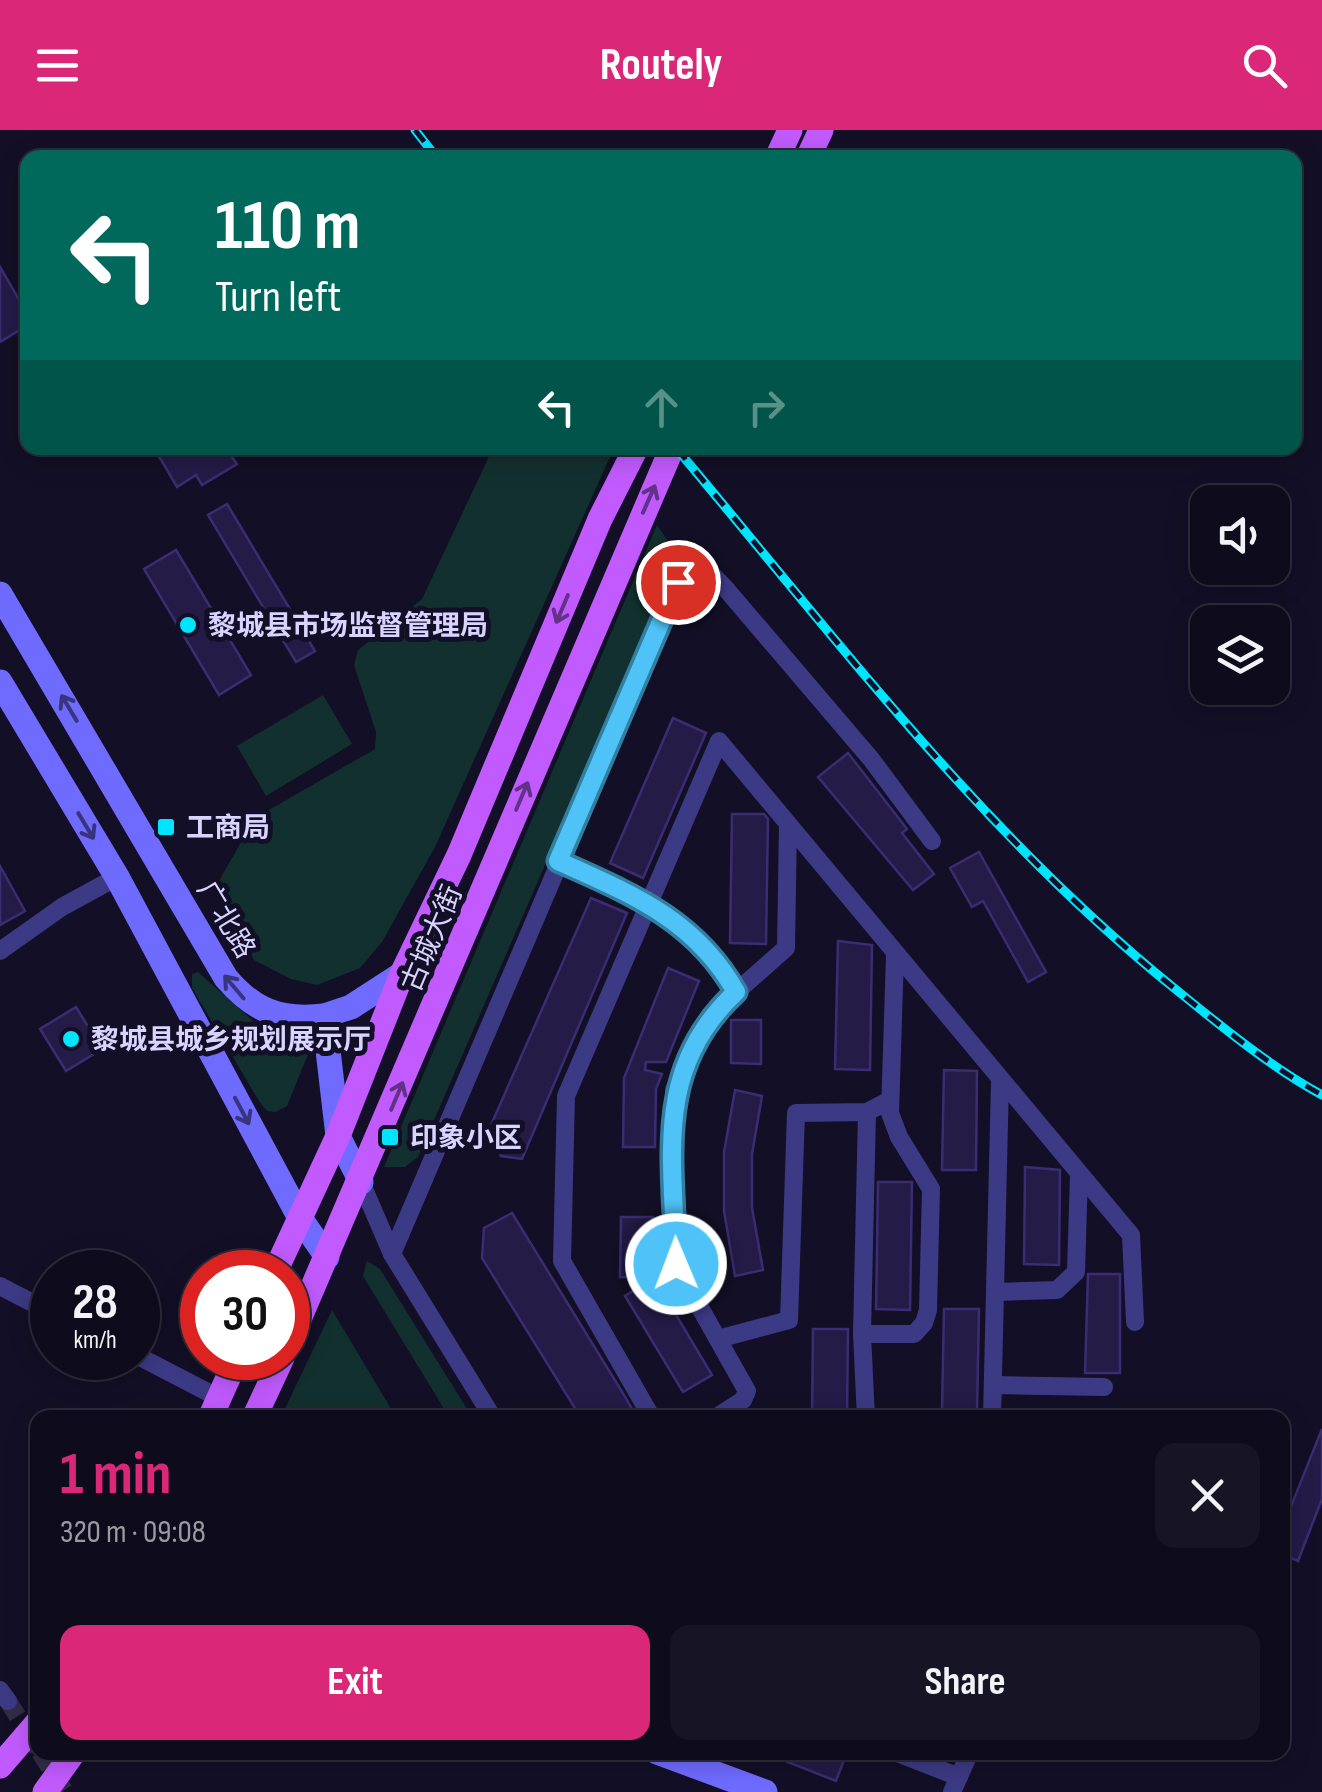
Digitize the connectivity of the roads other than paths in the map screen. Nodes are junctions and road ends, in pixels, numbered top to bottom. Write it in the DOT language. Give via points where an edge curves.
graph roads {
  1 [pos="632,455"];
  2 [pos="669,455"];
  3 [pos="0,594"];
  4 [pos="0,682"];
  5 [pos="788,824"];
  6 [pos="932,841"];
  7 [pos="558,861"];
  8 [pos="117,878"];
  9 [pos="649,902"];
  10 [pos="0,950"];
  11 [pos="895,954"];
  12 [pos="402,974"];
  13 [pos="736,992"];
  14 [pos="324,1016"];
  15 [pos="1000,1081"];
  16 [pos="890,1100"];
  17 [pos="867,1112"];
  18 [pos="338,1136"];
  19 [pos="1078,1174"];
  20 [pos="361,1182"];
  21 [pos="300,1218"];
  22 [pos="285,1250"];
  23 [pos="392,1254"];
  24 [pos="327,1257"];
  25 [pos="0,1286"];
  26 [pos="996,1292"];
  27 [pos="310,1296"];
  28 [pos="30,1302"];
  29 [pos="1136,1322"];
  30 [pos="862,1334"];
  31 [pos="718,1339"];
  32 [pos="160,1371"];
  33 [pos="227,1380"];
  34 [pos="272,1380"];
  35 [pos="993,1385"];
  36 [pos="1104,1387"];
  37 [pos="214,1408"];
  38 [pos="258,1410"];
  39 [pos="488,1410"];
  40 [pos="647,1410"];
  41 [pos="727,1410"];
  42 [pos="866,1410"];
  43 [pos="992,1410"];
  44 [pos="30,1731"];
  45 [pos="68,1760"];
  46 [pos="679,1760"];
  47 [pos="911,1760"];
  48 [pos="966,1760"];
  49 [pos="0,1766"];
  50 [pos="956,1784"];
  51 [pos="45,1792"];
  52 [pos="766,1792"];
  1 -- 12 [label="main road, 古城大街, one-way"];
  20 -- 2 [label="main road, 古城大街, one-way"];
  14 -- 3 [label="main road, 广北路, one-way" via="264,1012 226,978"];
  4 -- 8 [label="main road, one-way"];
  5 -- 9 [label="street" via="719,740"];
  5 -- 11 [label="street"];
  5 -- 13 [label="street" via="786,948"];
  6 -- 7 [label="street" via="726,589 702,563 688,562"];
  7 -- 9 [label="street"];
  7 -- 23 [label="street"];
  8 -- 10 [label="street"];
  8 -- 21 [label="main road, one-way"];
  9 -- 13 [label="street" via="716,958"];
  9 -- 40 [label="street" via="566,1096 562,1261"];
  11 -- 15 [label="street"];
  11 -- 16 [label="street"];
  12 -- 14 [label="main road"];
  12 -- 18 [label="main road, 古城大街"];
  13 -- 31 [label="street" via="710,1016 674,1090 676,1264"];
  14 -- 18 [label="main road"];
  15 -- 19 [label="street"];
  15 -- 26 [label="street"];
  16 -- 17 [label="street"];
  16 -- 30 [label="street" via="898,1137 931,1189 928,1310 914,1334"];
  17 -- 30 [label="street"];
  17 -- 31 [label="street" via="796,1112 788,1320"];
  18 -- 20 [label="main road"];
  18 -- 21 [label="main road, 古城大街"];
  19 -- 26 [label="street" via="1076,1272 1057,1290"];
  19 -- 29 [label="street" via="1131,1235"];
  20 -- 23 [label="street"];
  20 -- 24 [label="main road, 古城大街"];
  21 -- 22 [label="main road, 古城大街"];
  21 -- 24 [label="main road"];
  23 -- 39 [label="street"];
  24 -- 27 [label="main road, 古城大街"];
  25 -- 28 [label="street"];
  26 -- 35 [label="street"];
  30 -- 42 [label="street"];
  31 -- 41 [label="street" via="747,1391"];
  32 -- 37 [label="street"];
  33 -- 37 [label="main road"];
  34 -- 38 [label="main road"];
  35 -- 36 [label="street"];
  35 -- 43 [label="street"];
  44 -- 49 [label="main road"];
  45 -- 51 [label="main road"];
  46 -- 52 [label="main road"];
  47 -- 50 [label="street"];
  48 -- 50 [label="street"];
}
